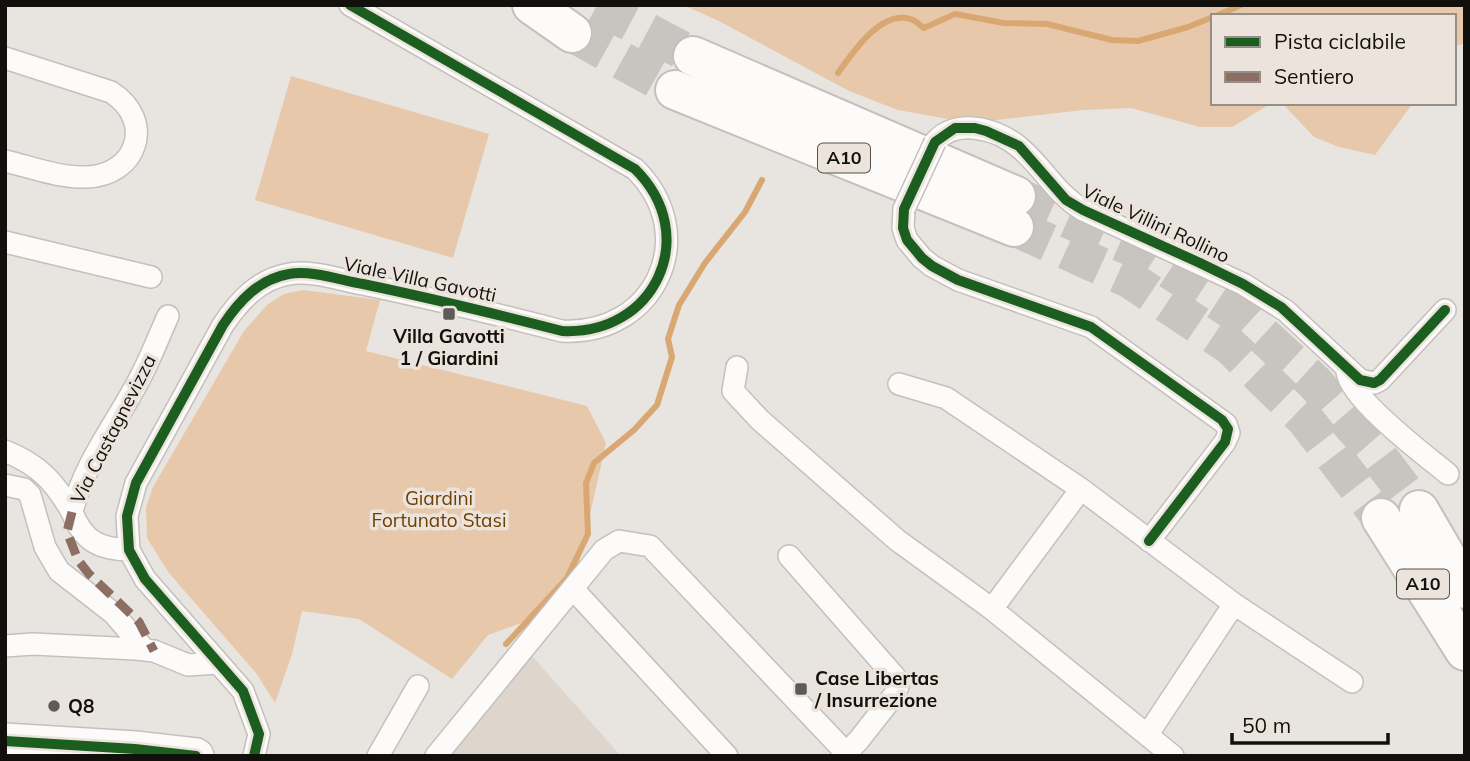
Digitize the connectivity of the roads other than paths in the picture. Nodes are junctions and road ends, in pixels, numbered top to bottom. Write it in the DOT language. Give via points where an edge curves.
graph roads {
  1 [pos="350,5"];
  2 [pos="532,5"];
  3 [pos="572,33"];
  4 [pos="693,56"];
  5 [pos="5,58"];
  6 [pos="675,90"];
  7 [pos="5,161"];
  8 [pos="5,242"];
  9 [pos="151,277"];
  10 [pos="1445,310"];
  11 [pos="168,316"];
  12 [pos="737,367"];
  13 [pos="1347,370"];
  14 [pos="899,384"];
  15 [pos="5,451"];
  16 [pos="1448,474"];
  17 [pos="5,485"];
  18 [pos="1081,489"];
  19 [pos="1419,510"];
  20 [pos="72,512"];
  21 [pos="1381,518"];
  22 [pos="1149,541"];
  23 [pos="128,550"];
  24 [pos="789,556"];
  25 [pos="573,589"];
  26 [pos="1465,589"];
  27 [pos="1234,604"];
  28 [pos="992,609"];
  29 [pos="5,646"];
  30 [pos="145,650"];
  31 [pos="1465,651"];
  32 [pos="217,663"];
  33 [pos="1352,682"];
  34 [pos="418,686"];
  35 [pos="1147,734"];
  36 [pos="28,747"];
  37 [pos="848,754"];
  38 [pos="196,756"];
  39 [pos="254,756"];
  40 [pos="378,756"];
  41 [pos="436,756"];
  42 [pos="727,756"];
  43 [pos="1174,756"];
  1 -- 23 [label="street, Viale Villa Gavotti" via="635,169 654,192 665,219 666,249 659,277 631,312 605,326 579,331 562,331 310,274 288,274 263,283 239,300 223,325 136,482 127,516"];
  2 -- 3 [label="highway"];
  4 -- 6 [label="highway, A10" via="1015,211"];
  5 -- 7 [label="street" via="111,92 122,99 136,122 133,149 126,160 88,178"];
  8 -- 9 [label="street"];
  10 -- 13 [label="street, Viale Villini Rollino" via="1380,380 1367,383"];
  11 -- 20 [label="street, Via Castagnevizza"];
  12 -- 28 [label="street" via="733,391 760,420 897,540"];
  13 -- 16 [label="street, Viale Villini Rollino" via="1351,386 1371,407"];
  13 -- 22 [label="street, Viale Villini Rollino, bridge" via="1286,312 1243,284 1066,200 1018,146 998,135 965,128 947,132 935,142 904,208 907,240 922,258 958,280 1091,327 1226,424 1225,442"];
  14 -- 18 [label="street" via="946,398"];
  15 -- 20 [label="street" via="47,475"];
  17 -- 30 [label="street" via="30,495 45,547 59,571 113,613"];
  18 -- 22 [label="street"];
  18 -- 28 [label="street"];
  19 -- 26 [label="highway"];
  20 -- 23 [label="street, Via Castagnevizza" via="78,527 92,541"];
  21 -- 31 [label="highway, A10"];
  22 -- 27 [label="street"];
  23 -- 32 [label="street, Viale Villa Gavotti" via="145,579"];
  24 -- 37 [label="street" via="898,686"];
  25 -- 37 [label="street" via="604,550 619,541 650,546"];
  25 -- 41 [label="street"];
  25 -- 42 [label="street"];
  27 -- 33 [label="street"];
  27 -- 35 [label="street"];
  28 -- 35 [label="street"];
  29 -- 30 [label="street"];
  30 -- 32 [label="street" via="188,665"];
  32 -- 39 [label="street, Viale Villa Gavotti" via="243,691 259,734"];
  34 -- 40 [label="street"];
  35 -- 43 [label="street"];
  36 -- 38 [label="main road" via="135,749"];
}
